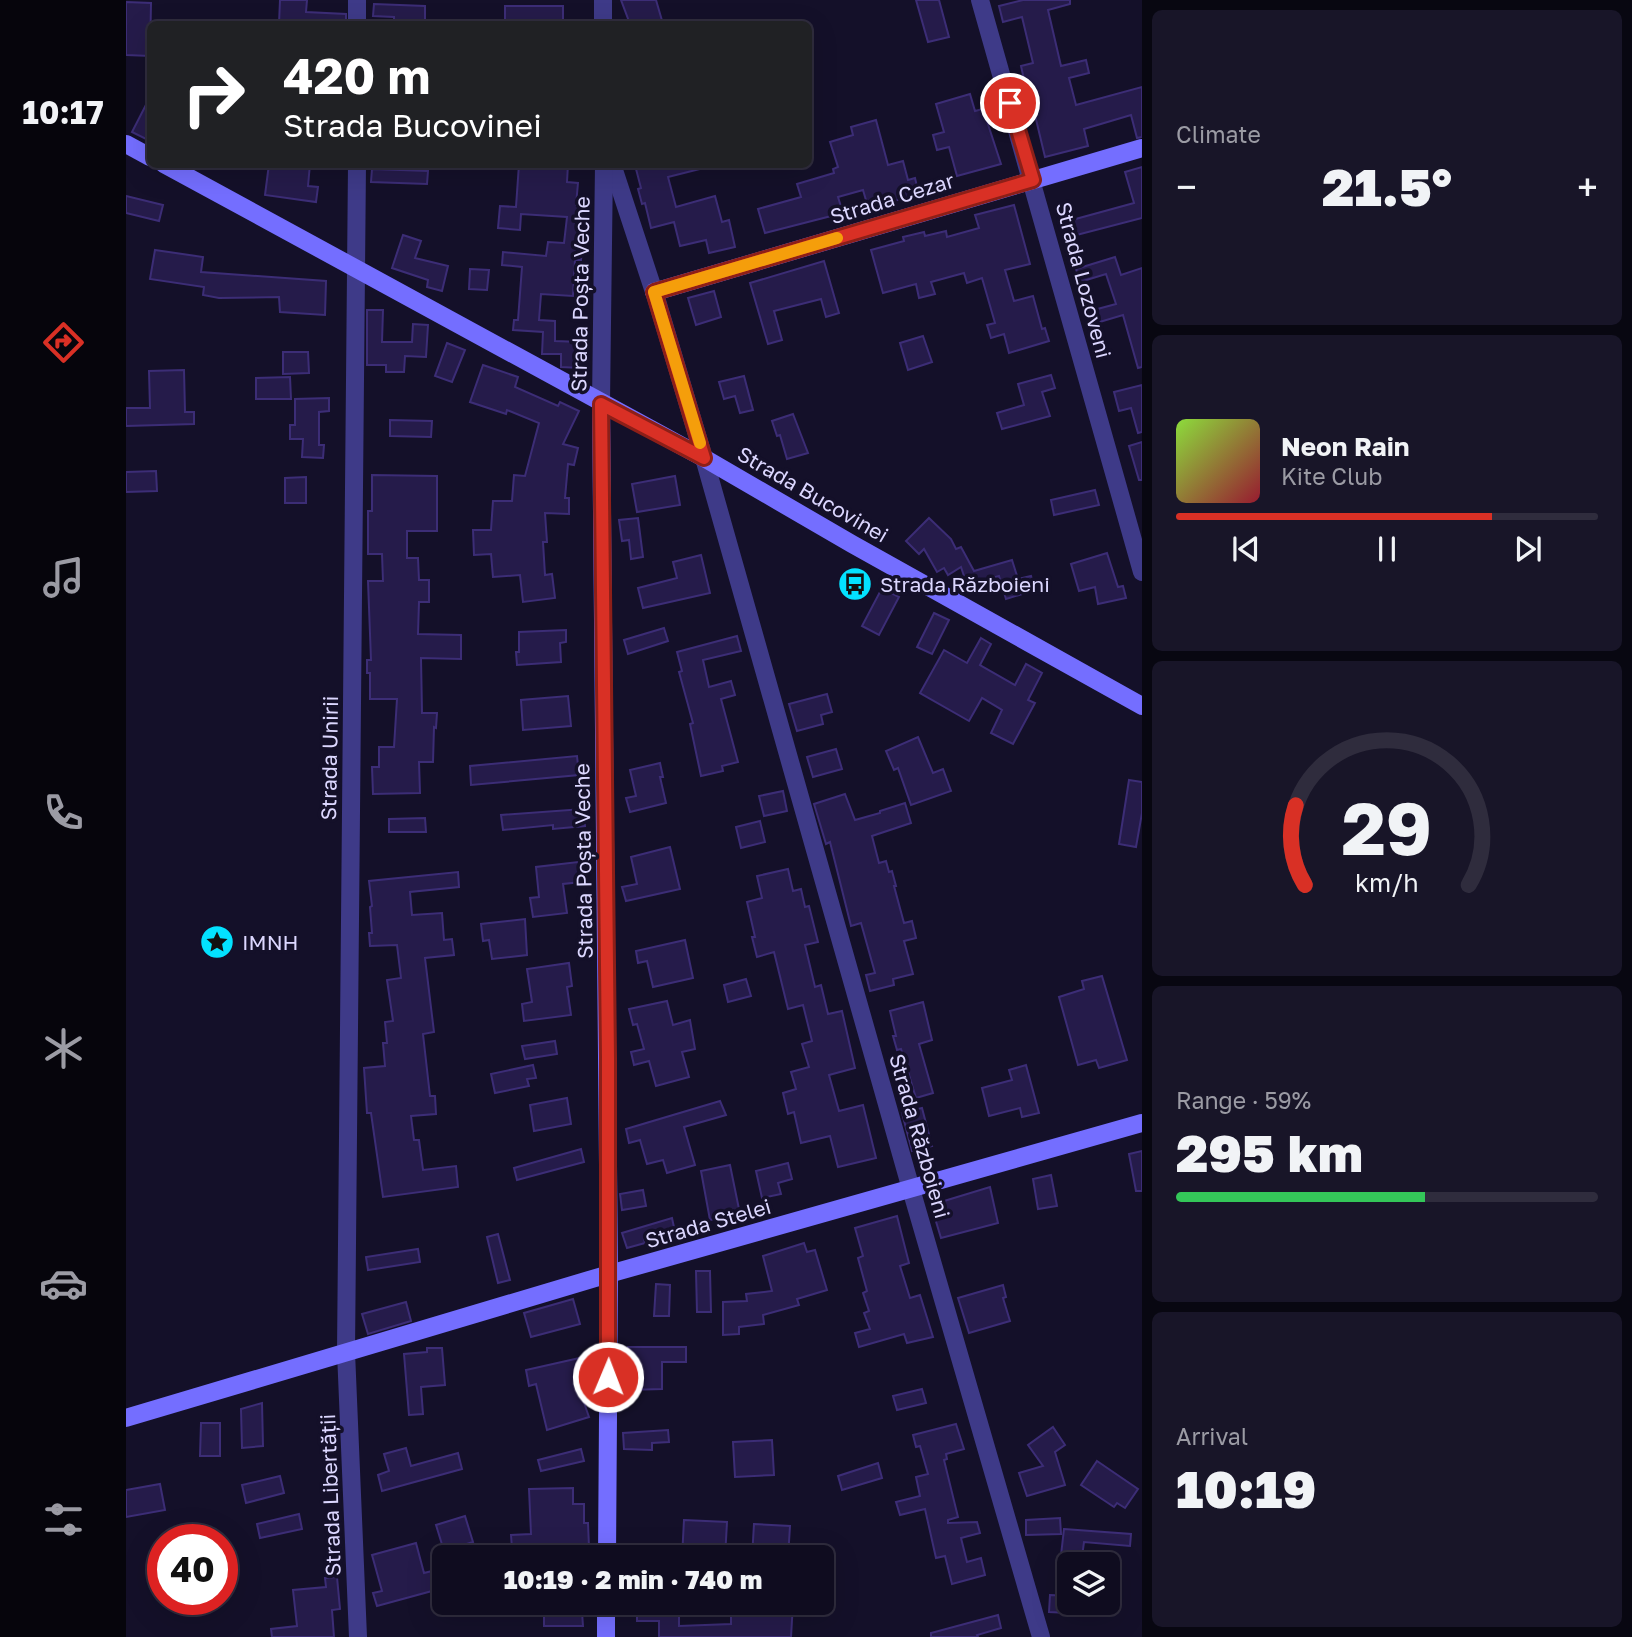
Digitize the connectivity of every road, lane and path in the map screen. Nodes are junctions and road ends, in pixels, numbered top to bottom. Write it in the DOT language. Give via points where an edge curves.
graph roads {
  1 [pos="357,0"];
  2 [pos="603,0"];
  3 [pos="980,0"];
  4 [pos="357,21"];
  5 [pos="604,21"];
  6 [pos="126,144"];
  7 [pos="1142,148"];
  8 [pos="147,155"];
  9 [pos="171,168"];
  10 [pos="357,168"];
  11 [pos="604,168"];
  12 [pos="613,168"];
  13 [pos="1033,180"];
  14 [pos="356,268"];
  15 [pos="654,292"];
  16 [pos="601,404"];
  17 [pos="704,458"];
  18 [pos="1142,572"];
  19 [pos="1142,706"];
  20 [pos="1142,1123"];
  21 [pos="911,1189"];
  22 [pos="610,1274"];
  23 [pos="346,1352"];
  24 [pos="126,1418"];
  25 [pos="607,1545"];
  26 [pos="606,1615"];
  27 [pos="358,1637"];
  28 [pos="606,1637"];
  29 [pos="1041,1637"];
  1 -- 4 [label="street"];
  2 -- 5 [label="street"];
  3 -- 13 [label="street, Strada Lozoveni"];
  6 -- 8 [label="street"];
  7 -- 13 [label="street, Strada Cezar"];
  9 -- 14 [label="street, Strada Bucovinei"];
  10 -- 14 [label="street, Strada Unirii"];
  11 -- 16 [label="street, Strada Poșta Veche"];
  12 -- 15 [label="street, Strada Războieni"];
  13 -- 15 [label="street, Strada Cezar"];
  13 -- 18 [label="street, Strada Lozoveni"];
  14 -- 16 [label="street, Strada Bucovinei"];
  14 -- 23 [label="street, Strada Unirii"];
  15 -- 17 [label="street, Strada Războieni"];
  16 -- 17 [label="street, Strada Bucovinei"];
  16 -- 22 [label="street, Strada Poșta Veche"];
  17 -- 19 [label="street, Strada Bucovinei"];
  17 -- 21 [label="street, Strada Războieni"];
  20 -- 21 [label="street, Strada Stelei"];
  21 -- 22 [label="street, Strada Stelei"];
  21 -- 29 [label="street, Strada Războieni"];
  22 -- 23 [label="street, Strada Stelei"];
  22 -- 25 [label="street, Strada Poșta Veche"];
  23 -- 24 [label="street, Strada Stelei"];
  23 -- 27 [label="street, Strada Libertății"];
  26 -- 28 [label="street"];
}
